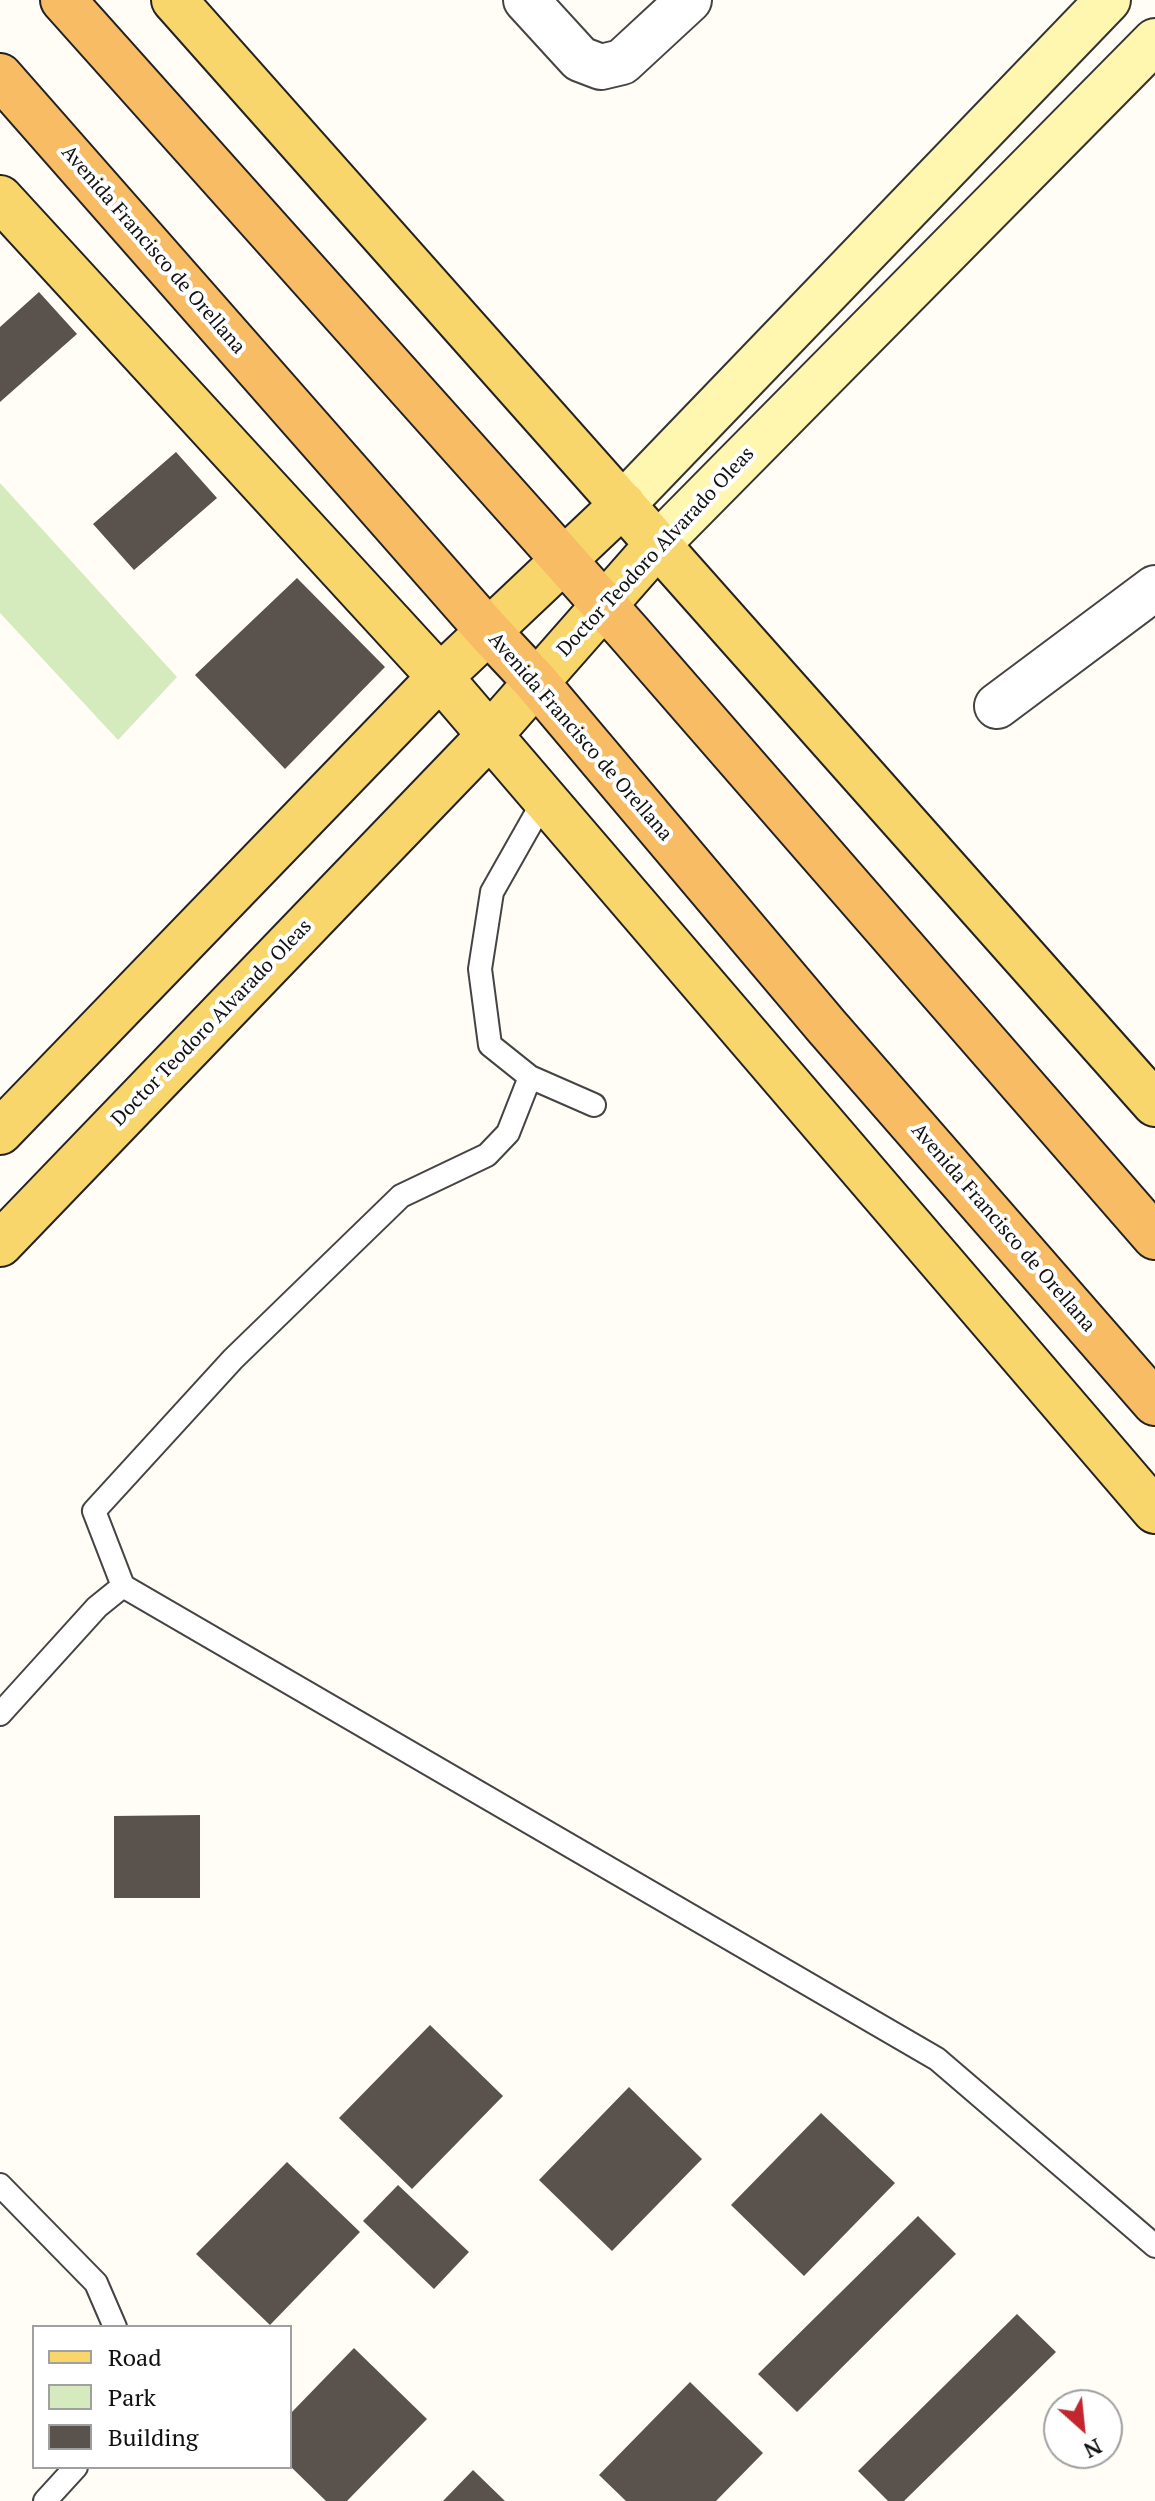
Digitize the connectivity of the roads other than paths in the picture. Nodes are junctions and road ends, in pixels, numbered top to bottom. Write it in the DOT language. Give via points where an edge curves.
graph roads {
  1 [pos="63,0"];
  2 [pos="174,0"];
  3 [pos="526,0"];
  4 [pos="689,0"];
  5 [pos="1108,0"];
  6 [pos="1155,41"];
  7 [pos="0,76"];
  8 [pos="0,198"];
  9 [pos="623,504"];
  10 [pos="657,545"];
  11 [pos="563,559"];
  12 [pos="1155,588"];
  13 [pos="605,606"];
  14 [pos="489,632"];
  15 [pos="440,677"];
  16 [pos="535,681"];
  17 [pos="997,706"];
  18 [pos="489,736"];
  19 [pos="544,800"];
  20 [pos="530,1077"];
  21 [pos="1155,1104"];
  22 [pos="594,1105"];
  23 [pos="0,1132"];
  24 [pos="1155,1237"];
  25 [pos="0,1244"];
  26 [pos="1155,1403"];
  27 [pos="1155,1511"];
  28 [pos="123,1586"];
  29 [pos="0,1714"];
  30 [pos="0,2185"];
  31 [pos="1155,2246"];
  32 [pos="114,2325"];
  33 [pos="74,2469"];
  34 [pos="45,2501"];
  1 -- 11 [label="highway"];
  2 -- 9 [label="main road"];
  3 -- 4 [label="street" via="580,59 601,67 622,62"];
  5 -- 9 [label="main road"];
  6 -- 10 [label="main road, Doctor Teodoro Alvarado Oleas"];
  7 -- 14 [label="highway, Avenida Francisco de Orellana"];
  8 -- 15 [label="main road"];
  9 -- 10 [label="main road"];
  9 -- 11 [label="main road"];
  10 -- 13 [label="main road, Doctor Teodoro Alvarado Oleas"];
  10 -- 21 [label="main road"];
  11 -- 13 [label="highway"];
  11 -- 14 [label="main road"];
  12 -- 17 [label="street"];
  13 -- 16 [label="main road, Doctor Teodoro Alvarado Oleas"];
  13 -- 24 [label="highway"];
  14 -- 15 [label="main road"];
  14 -- 16 [label="highway, Avenida Francisco de Orellana"];
  15 -- 18 [label="main road"];
  15 -- 23 [label="main road"];
  16 -- 18 [label="main road, Doctor Teodoro Alvarado Oleas"];
  16 -- 26 [label="highway, Avenida Francisco de Orellana"];
  18 -- 19 [label="main road"];
  18 -- 25 [label="main road, Doctor Teodoro Alvarado Oleas"];
  19 -- 20 [label="lane" via="492,892 480,969 490,1045"];
  19 -- 27 [label="main road"];
  20 -- 22 [label="lane"];
  20 -- 28 [label="lane" via="508,1133 487,1155 401,1196 233,1359 94,1511"];
  28 -- 29 [label="lane" via="97,1607"];
  28 -- 31 [label="lane" via="937,2059"];
  30 -- 32 [label="lane" via="96,2283"];
  33 -- 34 [label="lane"];
}
